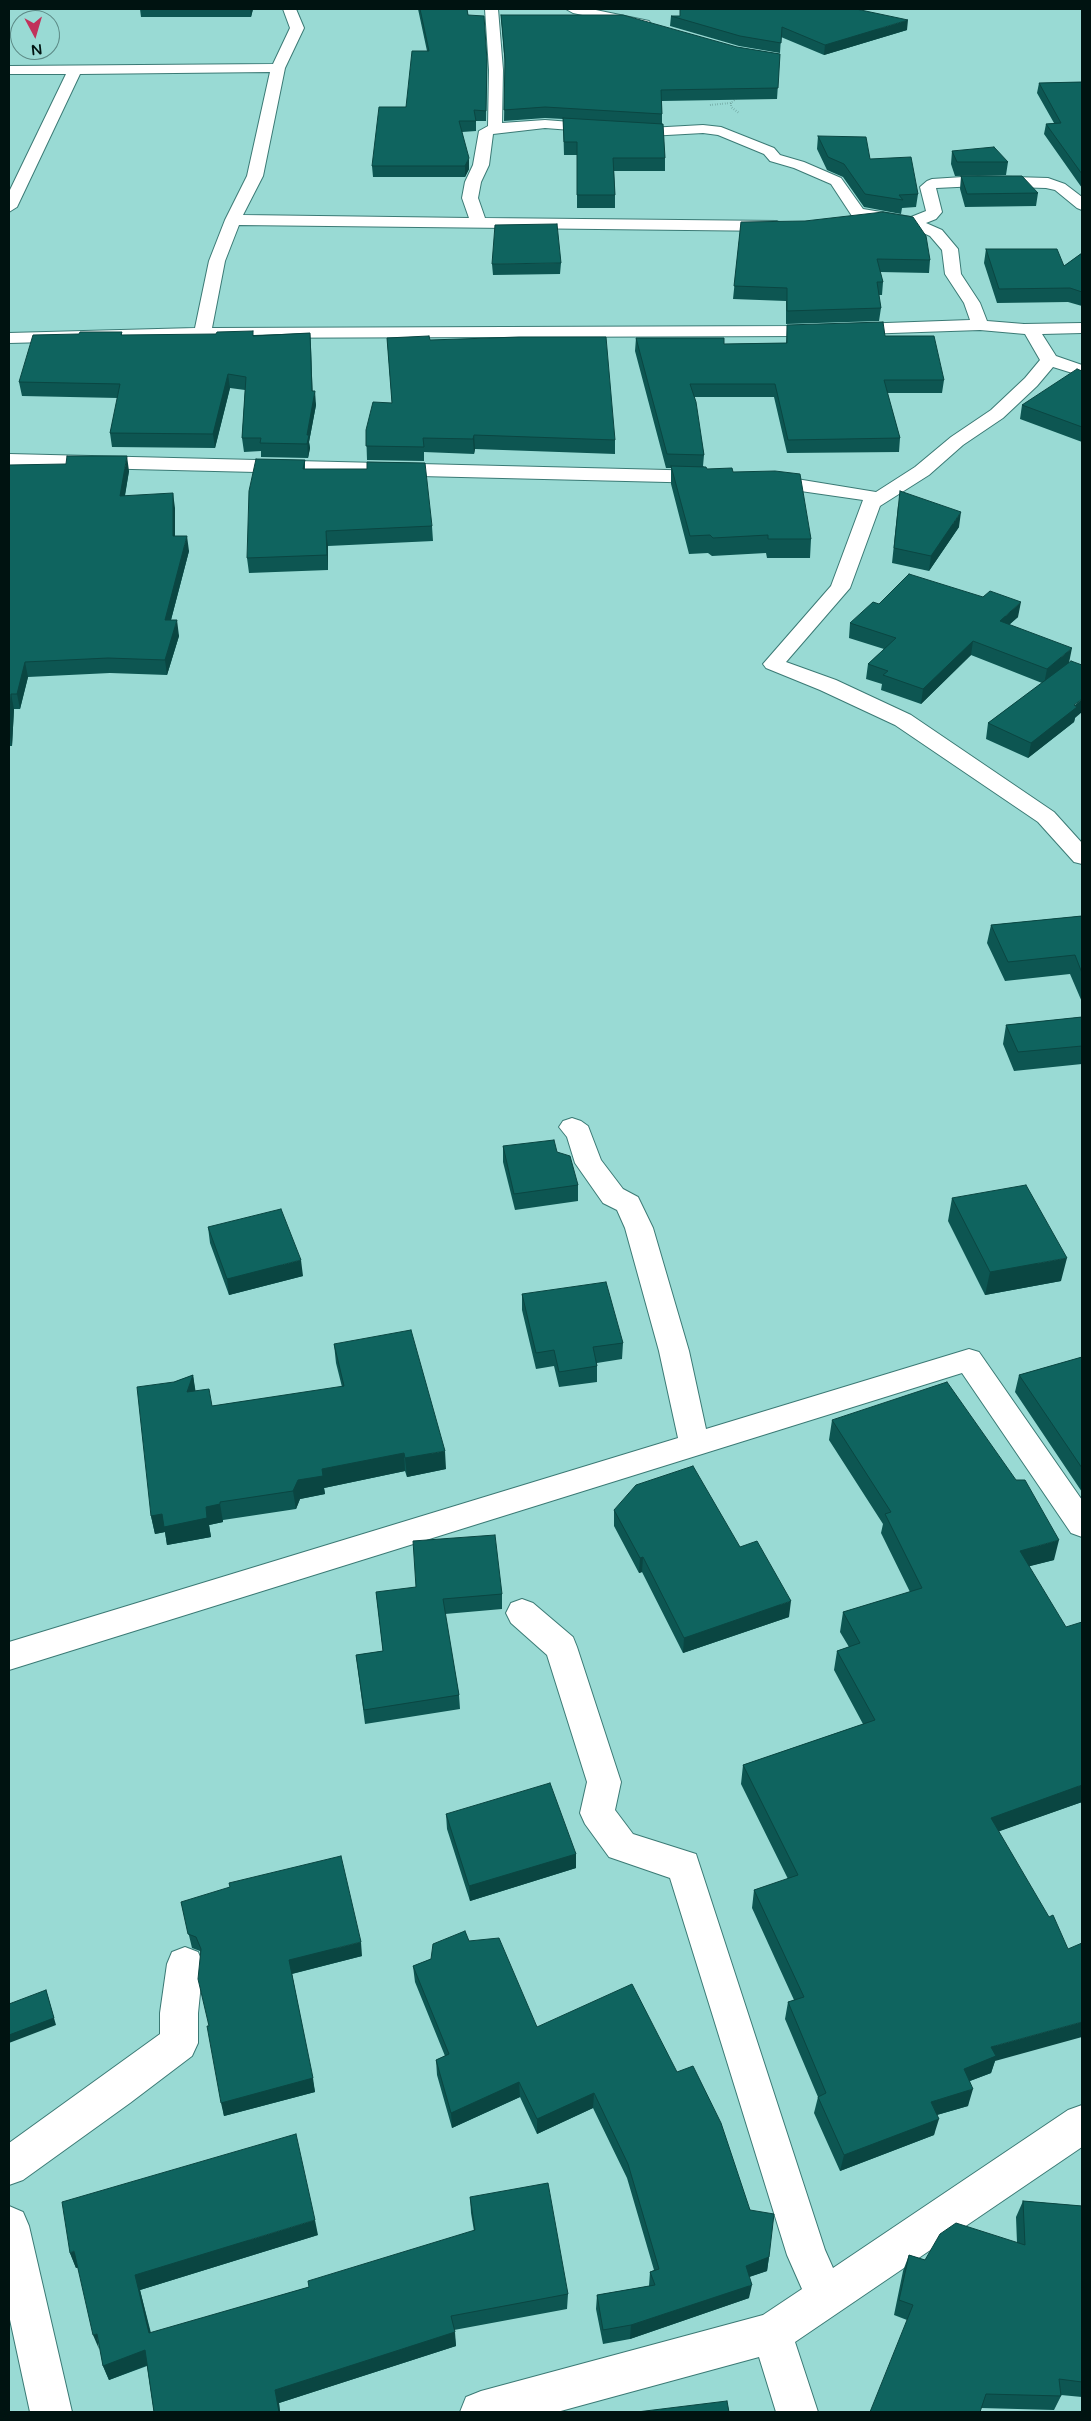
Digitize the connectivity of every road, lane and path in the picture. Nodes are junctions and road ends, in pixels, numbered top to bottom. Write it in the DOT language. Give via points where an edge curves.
graph roads {
  1 [pos="290,9"];
  2 [pos="491,9"];
  3 [pos="573,9"];
  4 [pos="654,27"];
  5 [pos="278,68"];
  6 [pos="9,70"];
  7 [pos="75,70"];
  8 [pos="737,94"];
  9 [pos="495,128"];
  10 [pos="659,131"];
  11 [pos="1067,170"];
  12 [pos="1048,183"];
  13 [pos="1082,184"];
  14 [pos="242,204"];
  15 [pos="1082,205"];
  16 [pos="9,207"];
  17 [pos="882,218"];
  18 [pos="233,220"];
  19 [pos="282,220"];
  20 [pos="478,222"];
  21 [pos="846,222"];
  22 [pos="912,222"];
  23 [pos="790,226"];
  24 [pos="980,325"];
  25 [pos="1082,328"];
  26 [pos="1031,329"];
  27 [pos="202,333"];
  28 [pos="9,338"];
  29 [pos="1049,360"];
  30 [pos="1082,371"];
  31 [pos="9,460"];
  32 [pos="872,502"];
  33 [pos="1082,857"];
  34 [pos="572,1127"];
  35 [pos="695,1445"];
  36 [pos="1082,1524"];
  37 [pos="522,1613"];
  38 [pos="9,1656"];
  39 [pos="185,1964"];
  40 [pos="1082,2124"];
  41 [pos="9,2166"];
  42 [pos="9,2226"];
  43 [pos="826,2297"];
  44 [pos="772,2333"];
  45 [pos="52,2412"];
  46 [pos="481,2412"];
  47 [pos="797,2412"];
  1 -- 5 [label="street" via="297,28"];
  2 -- 9 [label="street" via="496,70"];
  3 -- 4 [label="street"];
  5 -- 7 [label="street"];
  5 -- 14 [label="street" via="255,176"];
  6 -- 7 [label="street"];
  7 -- 16 [label="street"];
  8 -- 10 [label="path" via="738,99 731,103 682,112"];
  9 -- 10 [label="street" via="545,124"];
  9 -- 20 [label="street" via="486,131 481,164 470,198"];
  10 -- 17 [label="street" via="704,129 739,137 769,151 775,158 836,181 858,213"];
  11 -- 12 [label="street" via="1066,179"];
  12 -- 13 [label="street"];
  12 -- 15 [label="street" via="1060,187"];
  12 -- 22 [label="street" via="978,181 932,184 928,187 934,212"];
  14 -- 18 [label="street"];
  14 -- 19 [label="street"];
  17 -- 21 [label="street"];
  17 -- 22 [label="street"];
  18 -- 19 [label="street"];
  18 -- 27 [label="street" via="217,262"];
  19 -- 20 [label="street"];
  20 -- 23 [label="street"];
  22 -- 24 [label="street" via="936,233 950,248 953,274 972,303"];
  24 -- 26 [label="street"];
  24 -- 27 [label="street" via="803,331"];
  25 -- 26 [label="street"];
  26 -- 29 [label="street"];
  27 -- 28 [label="street"];
  29 -- 30 [label="street"];
  29 -- 32 [label="street" via="997,414 957,441 922,471"];
  31 -- 32 [label="street" via="734,478 868,495"];
  32 -- 33 [label="street" via="840,588 774,664 903,720 1046,817"];
  34 -- 35 [label="street" via="579,1133 588,1163 613,1196 628,1204 639,1228"];
  35 -- 36 [label="street" via="969,1360"];
  35 -- 38 [label="street"];
  37 -- 43 [label="street" via="561,1647 604,1782 597,1813 621,1846 684,1866 807,2255"];
  39 -- 41 [label="street" via="179,2043"];
  40 -- 43 [label="street"];
  42 -- 45 [label="street"];
  43 -- 44 [label="street"];
  44 -- 46 [label="street"];
  44 -- 47 [label="street"];
}
